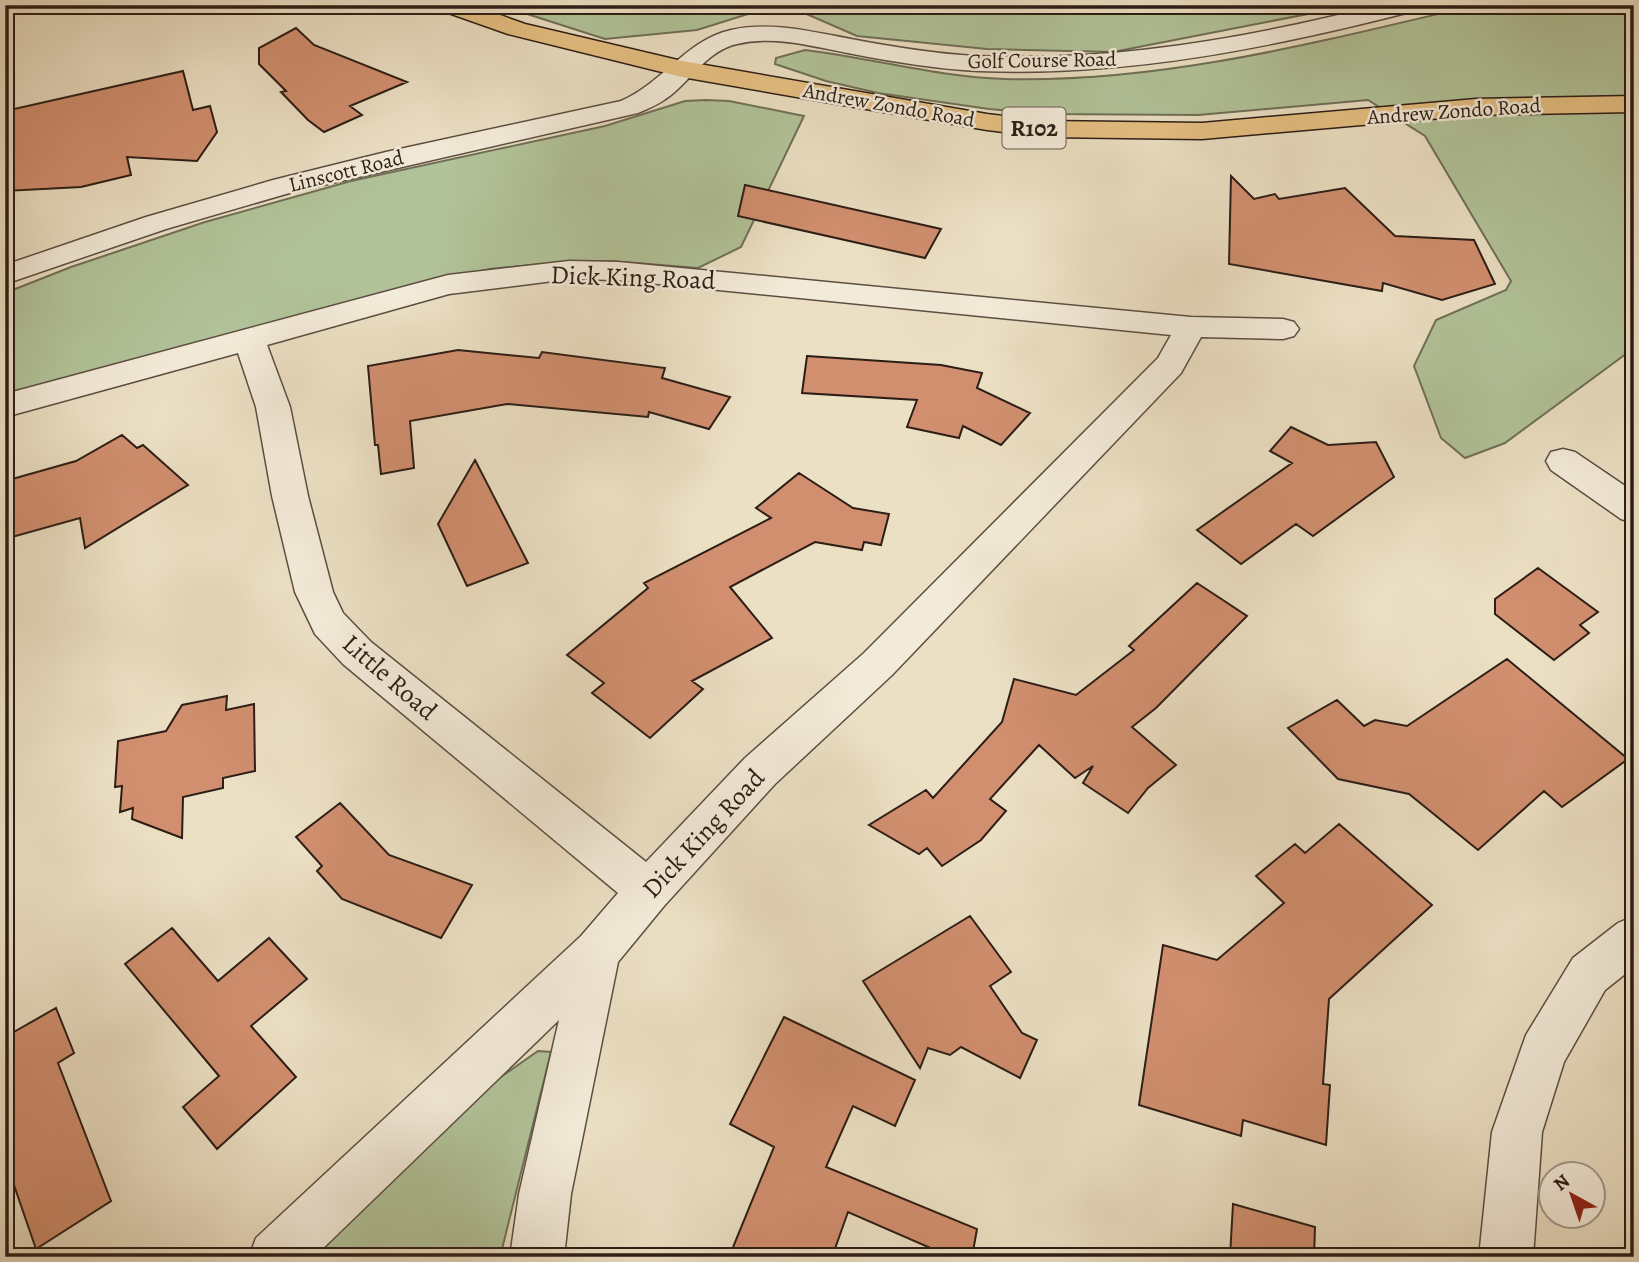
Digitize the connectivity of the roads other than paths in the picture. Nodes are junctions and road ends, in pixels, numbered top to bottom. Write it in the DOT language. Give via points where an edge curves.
graph roads {
  1 [pos="448,5"];
  2 [pos="1410,5"];
  3 [pos="682,69"];
  4 [pos="1634,104"];
  5 [pos="5,275"];
  6 [pos="1191,327"];
  7 [pos="1283,329"];
  8 [pos="249,339"];
  9 [pos="5,406"];
  10 [pos="1563,461"];
  11 [pos="1634,510"];
  12 [pos="648,891"];
  13 [pos="1634,938"];
  14 [pos="597,952"];
  15 [pos="275,1257"];
  16 [pos="537,1257"];
  17 [pos="1506,1257"];
  1 -- 3 [label="main road, Andrew Zondo Road / R102" via="558,40"];
  2 -- 3 [label="street, Golf Course Road" via="1211,47 1042,64 942,60 759,33 731,37 704,48"];
  3 -- 4 [label="main road, Andrew Zondo Road / R102" via="987,122 1111,132 1202,131 1476,107"];
  3 -- 5 [label="street, Linscott Road" via="661,90 629,107 283,186"];
  6 -- 7 [label="street, Dick King Road"];
  6 -- 8 [label="street, Dick King Road" via="684,277 569,270 448,285"];
  6 -- 12 [label="street, Dick King Road" via="1170,365 878,664 760,771"];
  8 -- 9 [label="street, Dick King Road"];
  8 -- 12 [label="street, Little Road" via="273,407 314,592 329,623 357,653"];
  10 -- 11 [label="street"];
  12 -- 14 [label="street, Dick King Road"];
  13 -- 17 [label="street" via="1589,974 1543,1052 1517,1132"];
  14 -- 15 [label="street, Dick King Road"];
  14 -- 16 [label="street, Dick King Road" via="545,1194"];
}
